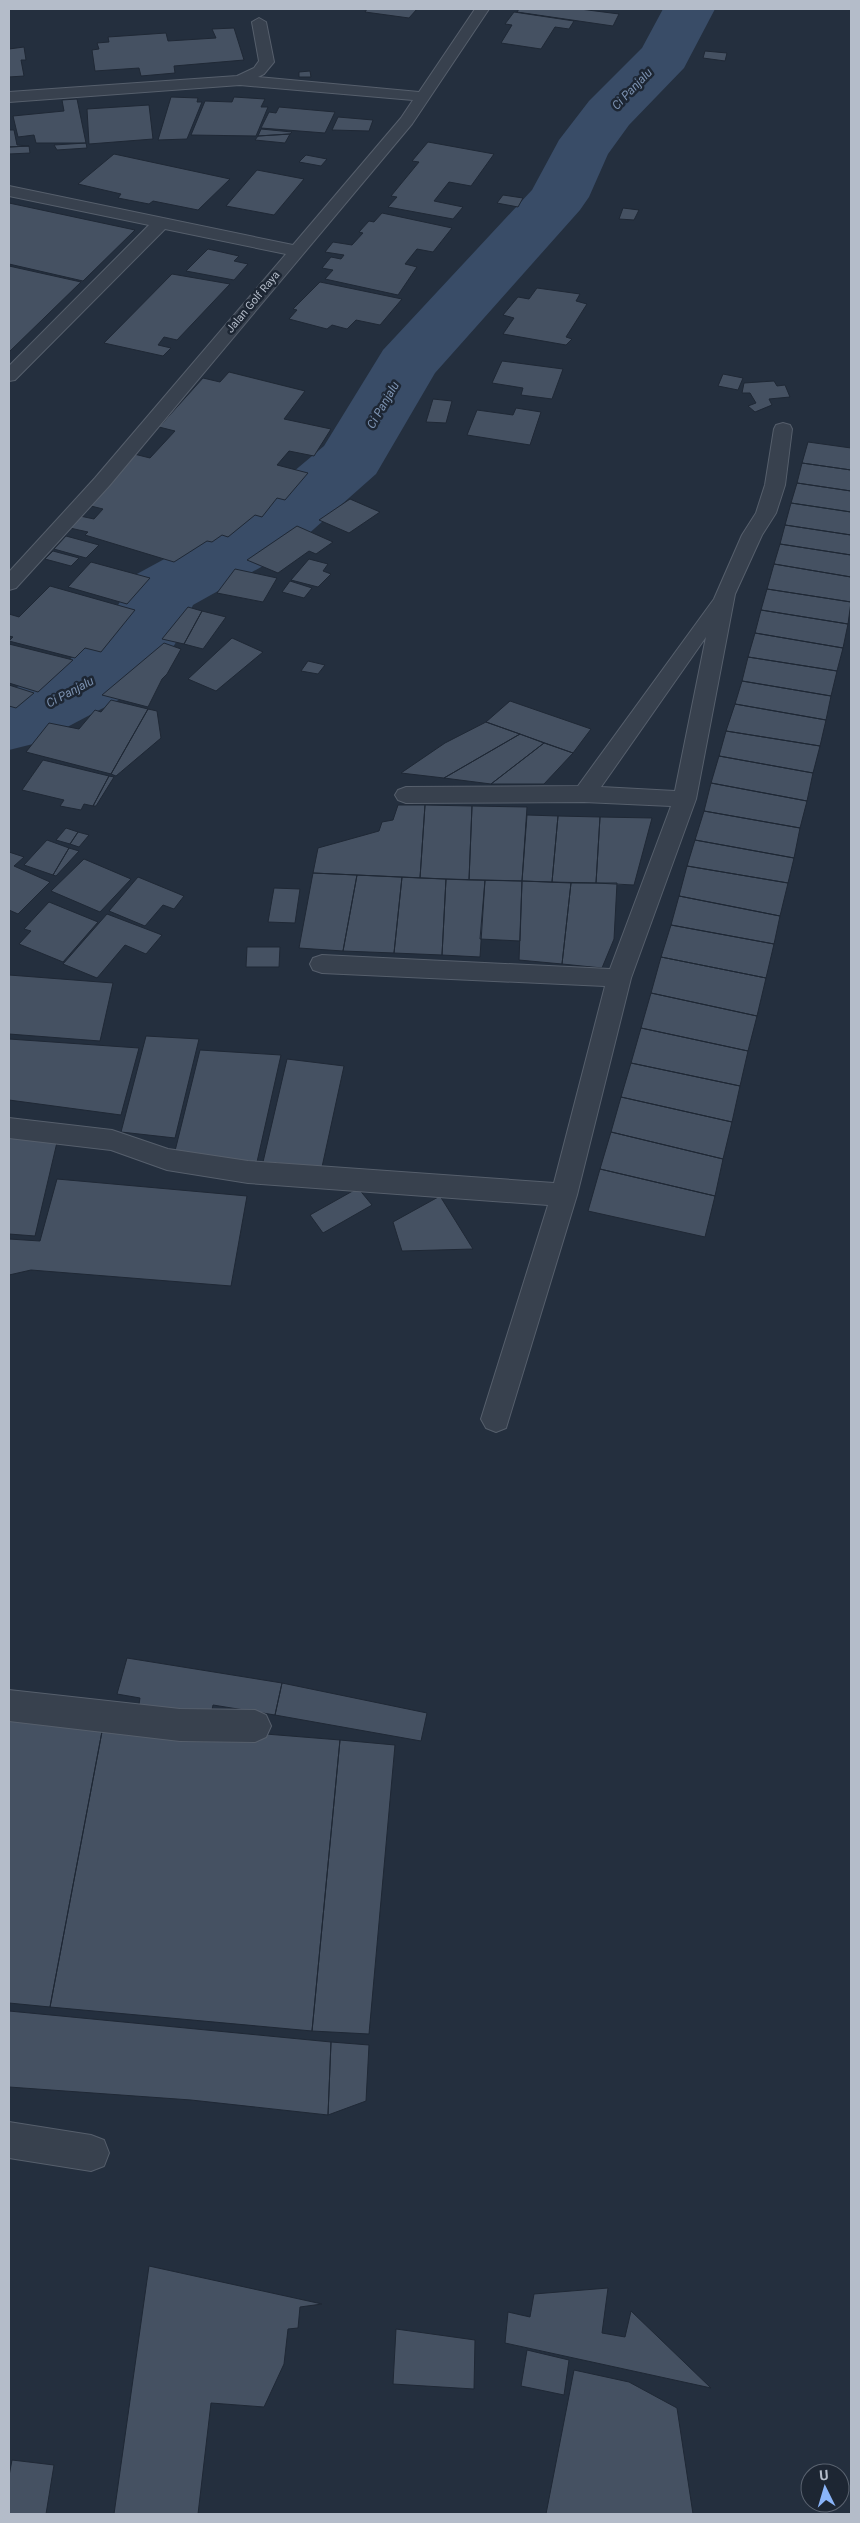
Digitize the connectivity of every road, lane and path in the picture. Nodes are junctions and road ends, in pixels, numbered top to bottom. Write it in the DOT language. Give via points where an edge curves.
graph roads {
  1 [pos="482,9"];
  2 [pos="259,22"];
  3 [pos="240,80"];
  4 [pos="425,96"];
  5 [pos="9,97"];
  6 [pos="9,191"];
  7 [pos="161,223"];
  8 [pos="296,251"];
  9 [pos="9,376"];
  10 [pos="783,429"];
  11 [pos="9,584"];
  12 [pos="725,594"];
  13 [pos="584,794"];
  14 [pos="406,795"];
  15 [pos="685,799"];
  16 [pos="322,964"];
  17 [pos="619,978"];
  18 [pos="9,1128"];
  19 [pos="564,1195"];
  20 [pos="496,1420"];
  21 [pos="9,1705"];
  22 [pos="255,1726"];
  23 [pos="9,2140"];
  24 [pos="92,2152"];
  1 -- 4 [label="street, Jalan Golf Raya"];
  2 -- 3 [label="street" via="267,62 259,71"];
  3 -- 4 [label="street"];
  3 -- 5 [label="street"];
  4 -- 8 [label="street, Jalan Golf Raya"];
  6 -- 7 [label="street"];
  7 -- 8 [label="street"];
  7 -- 9 [label="street"];
  8 -- 11 [label="street, Jalan Golf Raya" via="102,482"];
  10 -- 12 [label="street" via="775,485 766,513 752,535"];
  12 -- 13 [label="street"];
  12 -- 15 [label="street"];
  13 -- 14 [label="street"];
  13 -- 15 [label="street"];
  15 -- 17 [label="street"];
  16 -- 17 [label="street"];
  17 -- 19 [label="street"];
  18 -- 19 [label="street" via="112,1140 167,1159 248,1172"];
  19 -- 20 [label="street"];
  21 -- 22 [label="street" via="180,1725"];
  23 -- 24 [label="street"];
}
